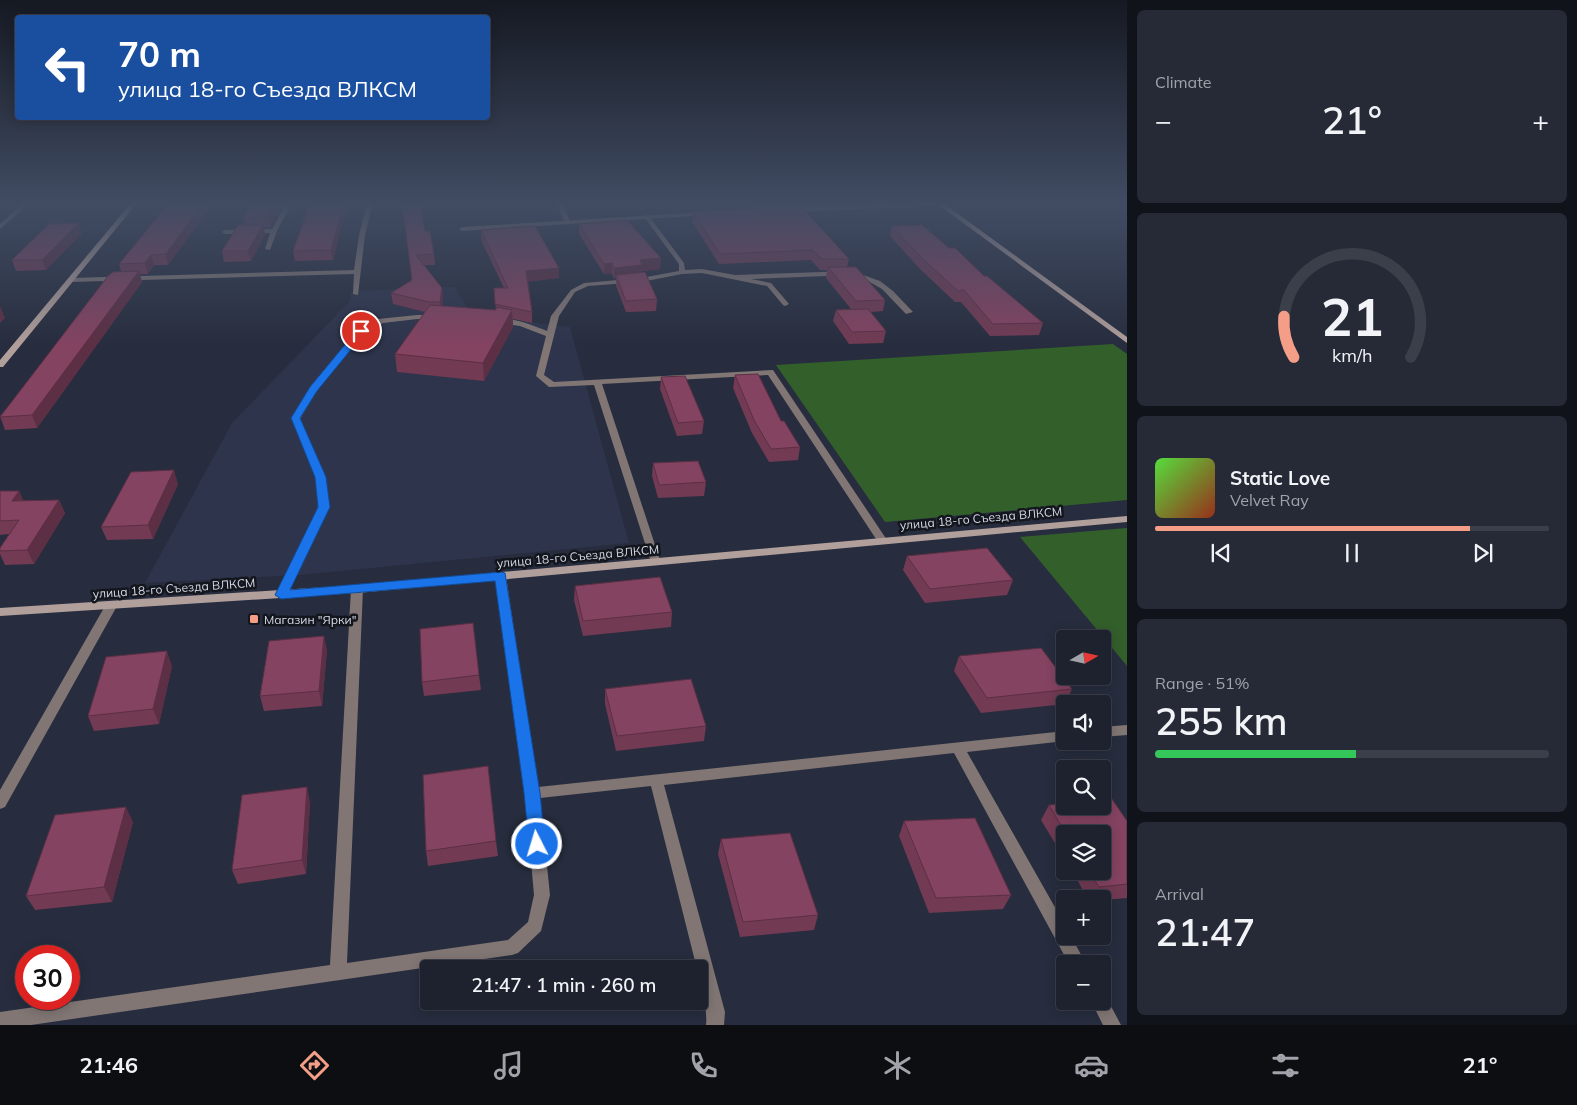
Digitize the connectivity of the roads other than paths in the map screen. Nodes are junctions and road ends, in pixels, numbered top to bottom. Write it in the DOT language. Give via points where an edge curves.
graph roads {
  1 [pos="94,251"];
  2 [pos="360,251"];
  3 [pos="672,251"];
  4 [pos="1007,251"];
  5 [pos="357,272"];
  6 [pos="682,272"];
  7 [pos="737,278"];
  8 [pos="70,280"];
  9 [pos="356,294"];
  10 [pos="784,304"];
  11 [pos="909,312"];
  12 [pos="445,318"];
  13 [pos="492,319"];
  14 [pos="1123,334"];
  15 [pos="550,335"];
  16 [pos="1127,341"];
  17 [pos="0,365"];
  18 [pos="597,382"];
  19 [pos="1127,519"];
  20 [pos="882,540"];
  21 [pos="656,563"];
  22 [pos="501,576"];
  23 [pos="357,589"];
  24 [pos="281,595"];
  25 [pos="111,606"];
  26 [pos="0,612"];
  27 [pos="1127,730"];
  28 [pos="1111,731"];
  29 [pos="1056,737"];
  30 [pos="957,747"];
  31 [pos="656,779"];
  32 [pos="532,793"];
  33 [pos="0,803"];
  34 [pos="1073,955"];
  35 [pos="338,972"];
  36 [pos="1104,1010"];
  37 [pos="0,1021"];
  38 [pos="715,1025"];
  39 [pos="1112,1025"];
  1 -- 8 [label="street"];
  2 -- 5 [label="street"];
  3 -- 6 [label="street" via="682,264"];
  4 -- 14 [label="street"];
  5 -- 8 [label="street"];
  5 -- 9 [label="street"];
  6 -- 7 [label="street" via="702,270"];
  6 -- 15 [label="street" via="641,280 586,284 572,291 555,316"];
  7 -- 10 [label="street" via="769,284"];
  7 -- 11 [label="street" via="860,275 882,284"];
  8 -- 17 [label="street"];
  12 -- 24 [label="street" via="382,321 361,331 313,389 296,418 320,477 324,507"];
  13 -- 15 [label="street" via="521,324"];
  14 -- 16 [label="street"];
  15 -- 18 [label="street" via="540,376 552,385"];
  18 -- 20 [label="street" via="770,372"];
  18 -- 21 [label="street"];
  19 -- 20 [label="street, улица 18-го Съезда ВЛКСМ"];
  20 -- 21 [label="street, улица 18-го Съезда ВЛКСМ"];
  21 -- 22 [label="street, улица 18-го Съезда ВЛКСМ"];
  22 -- 23 [label="street, улица 18-го Съезда ВЛКСМ"];
  22 -- 32 [label="street"];
  23 -- 24 [label="street, улица 18-го Съезда ВЛКСМ"];
  23 -- 35 [label="street"];
  24 -- 25 [label="street, улица 18-го Съезда ВЛКСМ"];
  25 -- 26 [label="street, улица 18-го Съезда ВЛКСМ"];
  25 -- 33 [label="street"];
  27 -- 28 [label="street"];
  29 -- 30 [label="street"];
  30 -- 31 [label="street"];
  30 -- 34 [label="street"];
  31 -- 32 [label="street"];
  31 -- 38 [label="street" via="716,1012"];
  32 -- 35 [label="street" via="542,895 535,926 512,947"];
  35 -- 37 [label="street"];
  36 -- 39 [label="street"];
}
